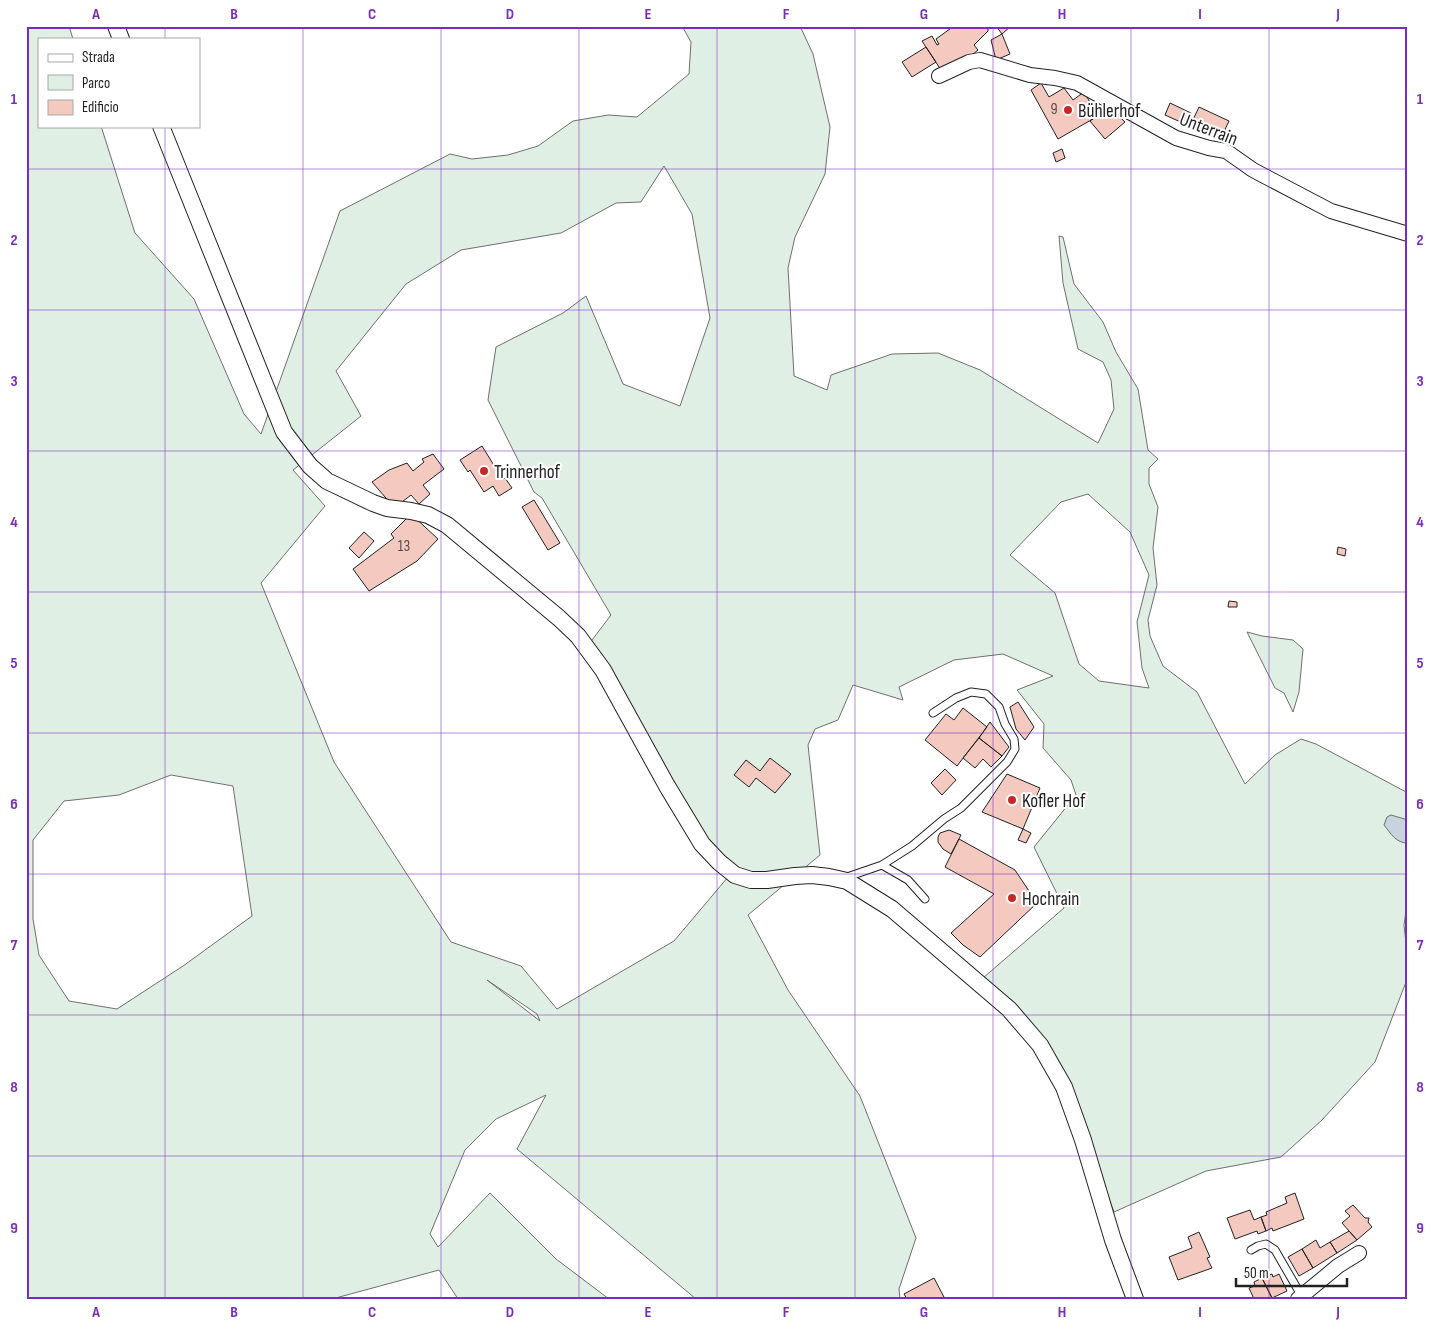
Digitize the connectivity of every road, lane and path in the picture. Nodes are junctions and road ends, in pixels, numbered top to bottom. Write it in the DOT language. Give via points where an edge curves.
graph roads {
  1 [pos="116,26"];
  2 [pos="121,38"];
  3 [pos="939,76"];
  4 [pos="162,128"];
  5 [pos="1408,234"];
  6 [pos="933,713"];
  7 [pos="882,865"];
  8 [pos="848,881"];
  9 [pos="925,899"];
  10 [pos="1251,1250"];
  11 [pos="1359,1253"];
  12 [pos="1300,1297"];
  13 [pos="1135,1299"];
  1 -- 2 [label="street"];
  3 -- 5 [label="street, Unterrain" via="980,60 1030,75 1077,83 1176,138 1226,151 1253,170 1331,211"];
  4 -- 8 [label="street" via="284,432 310,466 327,481 373,503 428,515 447,525 578,636 603,670 702,844 718,862 735,875 752,880 812,875"];
  6 -- 7 [label="lane" via="971,692 986,694 999,707 1014,739 1015,749 1007,762 961,808"];
  7 -- 8 [label="lane" via="850,876"];
  7 -- 9 [label="lane" via="908,880"];
  8 -- 13 [label="street" via="892,909 942,951 1009,1009 1040,1046 1064,1087"];
  10 -- 12 [label="lane" via="1266,1244 1275,1250"];
  11 -- 12 [label="street"];
}
